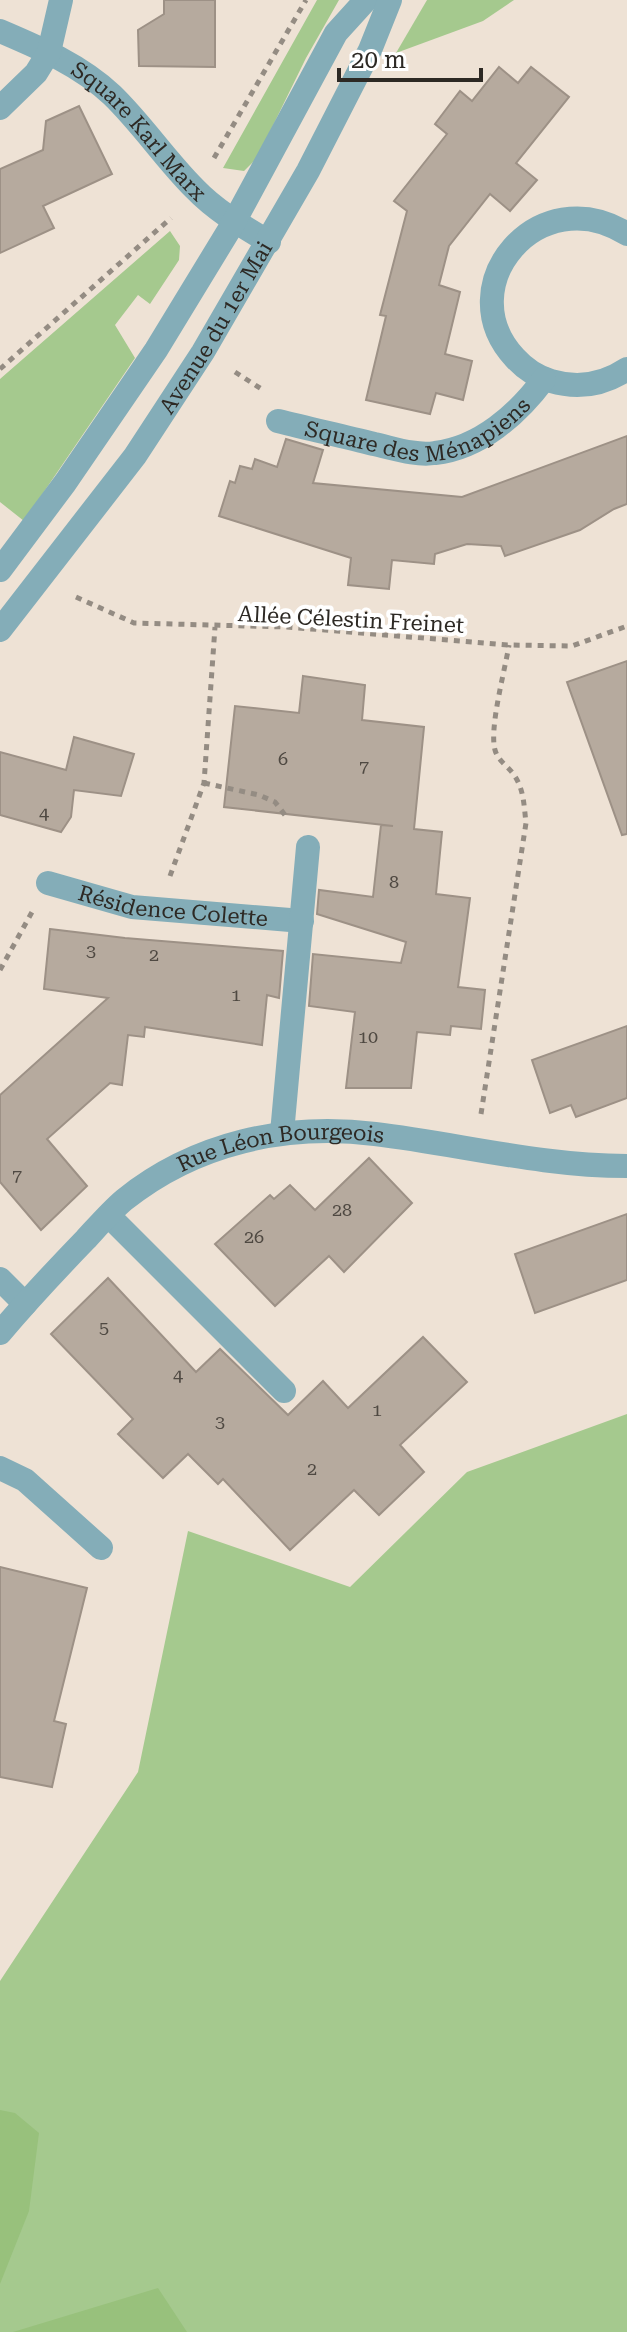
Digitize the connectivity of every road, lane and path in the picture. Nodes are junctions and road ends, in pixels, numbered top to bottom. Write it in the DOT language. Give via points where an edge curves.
graph roads {
  1 [pos="61,0"];
  2 [pos="366,0"];
  3 [pos="390,0"];
  4 [pos="0,31"];
  5 [pos="49,52"];
  6 [pos="0,108"];
  7 [pos="234,222"];
  8 [pos="623,227"];
  9 [pos="269,242"];
  10 [pos="203,352"];
  11 [pos="627,369"];
  12 [pos="544,379"];
  13 [pos="278,421"];
  14 [pos="0,570"];
  15 [pos="76,597"];
  16 [pos="627,626"];
  17 [pos="215,627"];
  18 [pos="0,630"];
  19 [pos="509,645"];
  20 [pos="204,783"];
  21 [pos="308,847"];
  22 [pos="48,883"];
  23 [pos="158,910"];
  24 [pos="302,921"];
  25 [pos="0,970"];
  26 [pos="282,1133"];
  27 [pos="477,1150"];
  28 [pos="627,1166"];
  29 [pos="109,1216"];
  30 [pos="0,1279"];
  31 [pos="25,1304"];
  32 [pos="0,1333"];
  33 [pos="284,1391"];
  34 [pos="0,1468"];
  35 [pos="101,1548"];
  1 -- 5 [label="street"];
  2 -- 7 [label="street, Avenue du 1er Mai" via="336,33"];
  3 -- 9 [label="street, Avenue du 1er Mai" via="370,50"];
  4 -- 5 [label="street, Square Karl Marx"];
  5 -- 6 [label="street" via="36,73"];
  5 -- 7 [label="street, Square Karl Marx" via="112,94 195,190"];
  7 -- 9 [label="street, Square Karl Marx"];
  7 -- 14 [label="street, Avenue du 1er Mai" via="97,438"];
  8 -- 12 [label="street, Square des Ménapiens" via="584,218 551,222 521,238 501,265 493,298 498,331 516,360"];
  9 -- 10 [label="street, Avenue du 1er Mai"];
  10 -- 13 [label="path" via="268,393"];
  10 -- 18 [label="street, Avenue du 1er Mai" via="135,456"];
  11 -- 12 [label="street, Square des Ménapiens" via="589,385"];
  12 -- 13 [label="street, Square des Ménapiens" via="528,401 489,432 459,448 432,454"];
  15 -- 17 [label="path, Allée Célestin Freinet" via="134,623"];
  16 -- 19 [label="path, Allée Célestin Freinet" via="572,646"];
  17 -- 19 [label="path, Allée Célestin Freinet" via="287,627"];
  17 -- 20 [label="path"];
  19 -- 27 [label="path" via="494,747 522,788 526,823"];
  20 -- 21 [label="path" via="275,802"];
  20 -- 23 [label="path"];
  21 -- 24 [label="street, Résidence Colette"];
  22 -- 23 [label="street, Résidence Colette"];
  22 -- 25 [label="path"];
  23 -- 24 [label="street, Résidence Colette"];
  24 -- 26 [label="street, Résidence Colette"];
  26 -- 27 [label="street, Rue Léon Bourgeois" via="375,1134"];
  26 -- 29 [label="street, Rue Léon Bourgeois" via="207,1151 153,1181"];
  27 -- 28 [label="street, Rue Léon Bourgeois"];
  29 -- 31 [label="street, Rue Léon Bourgeois"];
  29 -- 33 [label="street"];
  30 -- 31 [label="street"];
  31 -- 32 [label="street, Rue Léon Bourgeois"];
  34 -- 35 [label="street" via="25,1480"];
}
